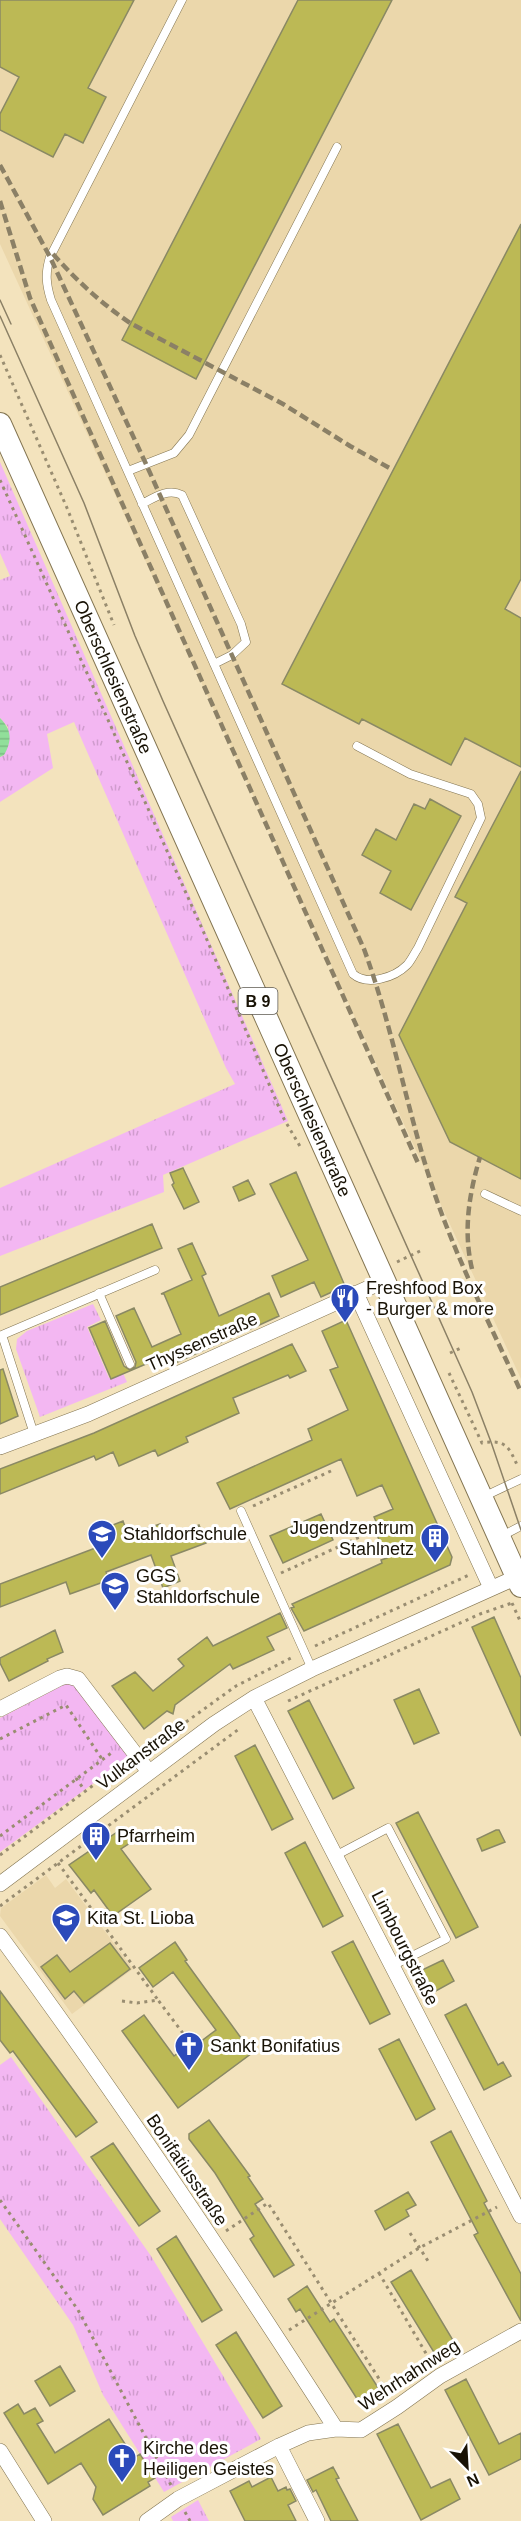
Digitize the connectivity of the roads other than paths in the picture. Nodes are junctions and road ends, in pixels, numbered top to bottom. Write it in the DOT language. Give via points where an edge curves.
graph roads {
  1 [pos="182,0"];
  2 [pos="337,147"];
  3 [pos="0,424"];
  4 [pos="128,471"];
  5 [pos="142,504"];
  6 [pos="214,664"];
  7 [pos="357,746"];
  8 [pos="486,1194"];
  9 [pos="521,1211"];
  10 [pos="155,1270"];
  11 [pos="390,1271"];
  12 [pos="99,1293"];
  13 [pos="356,1293"];
  14 [pos="130,1364"];
  15 [pos="34,1434"];
  16 [pos="0,1447"];
  17 [pos="521,1477"];
  18 [pos="481,1498"];
  19 [pos="241,1511"];
  20 [pos="521,1526"];
  21 [pos="507,1548"];
  22 [pos="491,1588"];
  23 [pos="517,1589"];
  24 [pos="312,1669"];
  25 [pos="254,1698"];
  26 [pos="0,1709"];
  27 [pos="149,1772"];
  28 [pos="335,1856"];
  29 [pos="0,1884"];
  30 [pos="0,1936"];
  31 [pos="392,1966"];
  32 [pos="521,2216"];
  33 [pos="521,2331"];
  34 [pos="336,2429"];
  35 [pos="279,2446"];
  36 [pos="0,2451"];
  37 [pos="44,2521"];
  38 [pos="147,2521"];
  39 [pos="317,2521"];
  1 -- 4 [label="lane" via="46,269 51,300"];
  2 -- 4 [label="lane" via="189,435 174,453"];
  3 -- 11 [label="main road, Oberschlesienstraße / B 9"];
  4 -- 5 [label="lane"];
  5 -- 6 [label="lane"];
  5 -- 6 [label="lane" via="175,491 182,495 236,613 246,642"];
  6 -- 7 [label="lane" via="353,974 369,981 390,976 407,965 481,818 471,794 410,774"];
  8 -- 9 [label="lane"];
  10 -- 12 [label="lane"];
  11 -- 13 [label="street, Thyssenstraße"];
  11 -- 18 [label="main road, Oberschlesienstraße / B 9"];
  12 -- 14 [label="lane"];
  12 -- 15 [label="lane" via="2,1335"];
  13 -- 15 [label="street, Thyssenstraße" via="139,1392"];
  13 -- 22 [label="street"];
  15 -- 16 [label="street, Thyssenstraße"];
  17 -- 18 [label="lane"];
  18 -- 21 [label="main road, Oberschlesienstraße / B 9"];
  19 -- 24 [label="lane"];
  20 -- 21 [label="lane"];
  21 -- 23 [label="main road, Oberschlesienstraße / B 9"];
  22 -- 23 [label="street, Vulkanstraße"];
  22 -- 24 [label="street, Vulkanstraße"];
  24 -- 25 [label="street, Vulkanstraße"];
  25 -- 27 [label="street, Vulkanstraße"];
  25 -- 28 [label="street, Limbourgstraße"];
  26 -- 27 [label="street" via="60,1678 74,1677 83,1683"];
  27 -- 29 [label="street, Vulkanstraße"];
  28 -- 31 [label="street, Limbourgstraße"];
  28 -- 31 [label="lane" via="388,1828 446,1939"];
  30 -- 34 [label="street, Bonifatiusstraße" via="74,2036"];
  31 -- 32 [label="street, Limbourgstraße"];
  33 -- 34 [label="street, Wehrhahnweg" via="440,2376 361,2430"];
  34 -- 35 [label="street, Wehrhahnweg" via="308,2433"];
  35 -- 38 [label="street, Wehrhahnweg" via="178,2499"];
  35 -- 39 [label="street"];
  36 -- 37 [label="street"];
}
